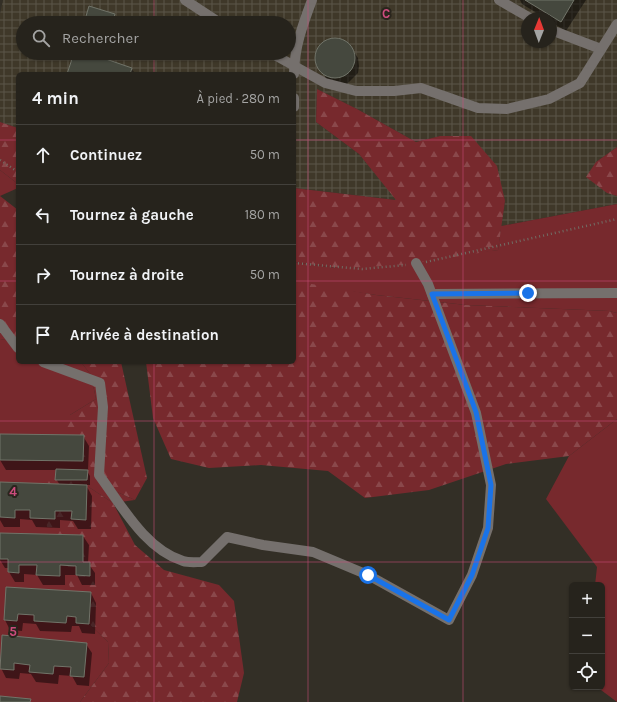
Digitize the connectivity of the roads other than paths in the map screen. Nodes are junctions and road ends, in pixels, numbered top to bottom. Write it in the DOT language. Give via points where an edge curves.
graph roads {
  1 [pos="185,0"];
  2 [pos="312,0"];
  3 [pos="500,0"];
  4 [pos="521,13"];
  5 [pos="209,16"];
  6 [pos="617,24"];
  7 [pos="557,32"];
  8 [pos="601,49"];
  9 [pos="296,57"];
  10 [pos="281,60"];
  11 [pos="294,69"];
  12 [pos="416,263"];
  13 [pos="617,293"];
  14 [pos="432,294"];
  15 [pos="0,324"];
  16 [pos="16,345"];
  17 [pos="48,364"];
  1 -- 5 [label="lane"];
  2 -- 9 [label="lane" via="300,33"];
  3 -- 4 [label="lane"];
  6 -- 8 [label="lane"];
  7 -- 8 [label="lane"];
  8 -- 11 [label="lane" via="580,83 549,99 507,109 478,108 421,88 356,91 325,83"];
  10 -- 11 [label="lane"];
  12 -- 14 [label="lane"];
  13 -- 14 [label="lane"];
  14 -- 17 [label="lane" via="476,412 491,485 488,528 472,575 449,620 368,575 313,552 227,537 202,562 185,562 162,552 139,528 99,475 103,408 100,383"];
  15 -- 16 [label="lane"];
}
